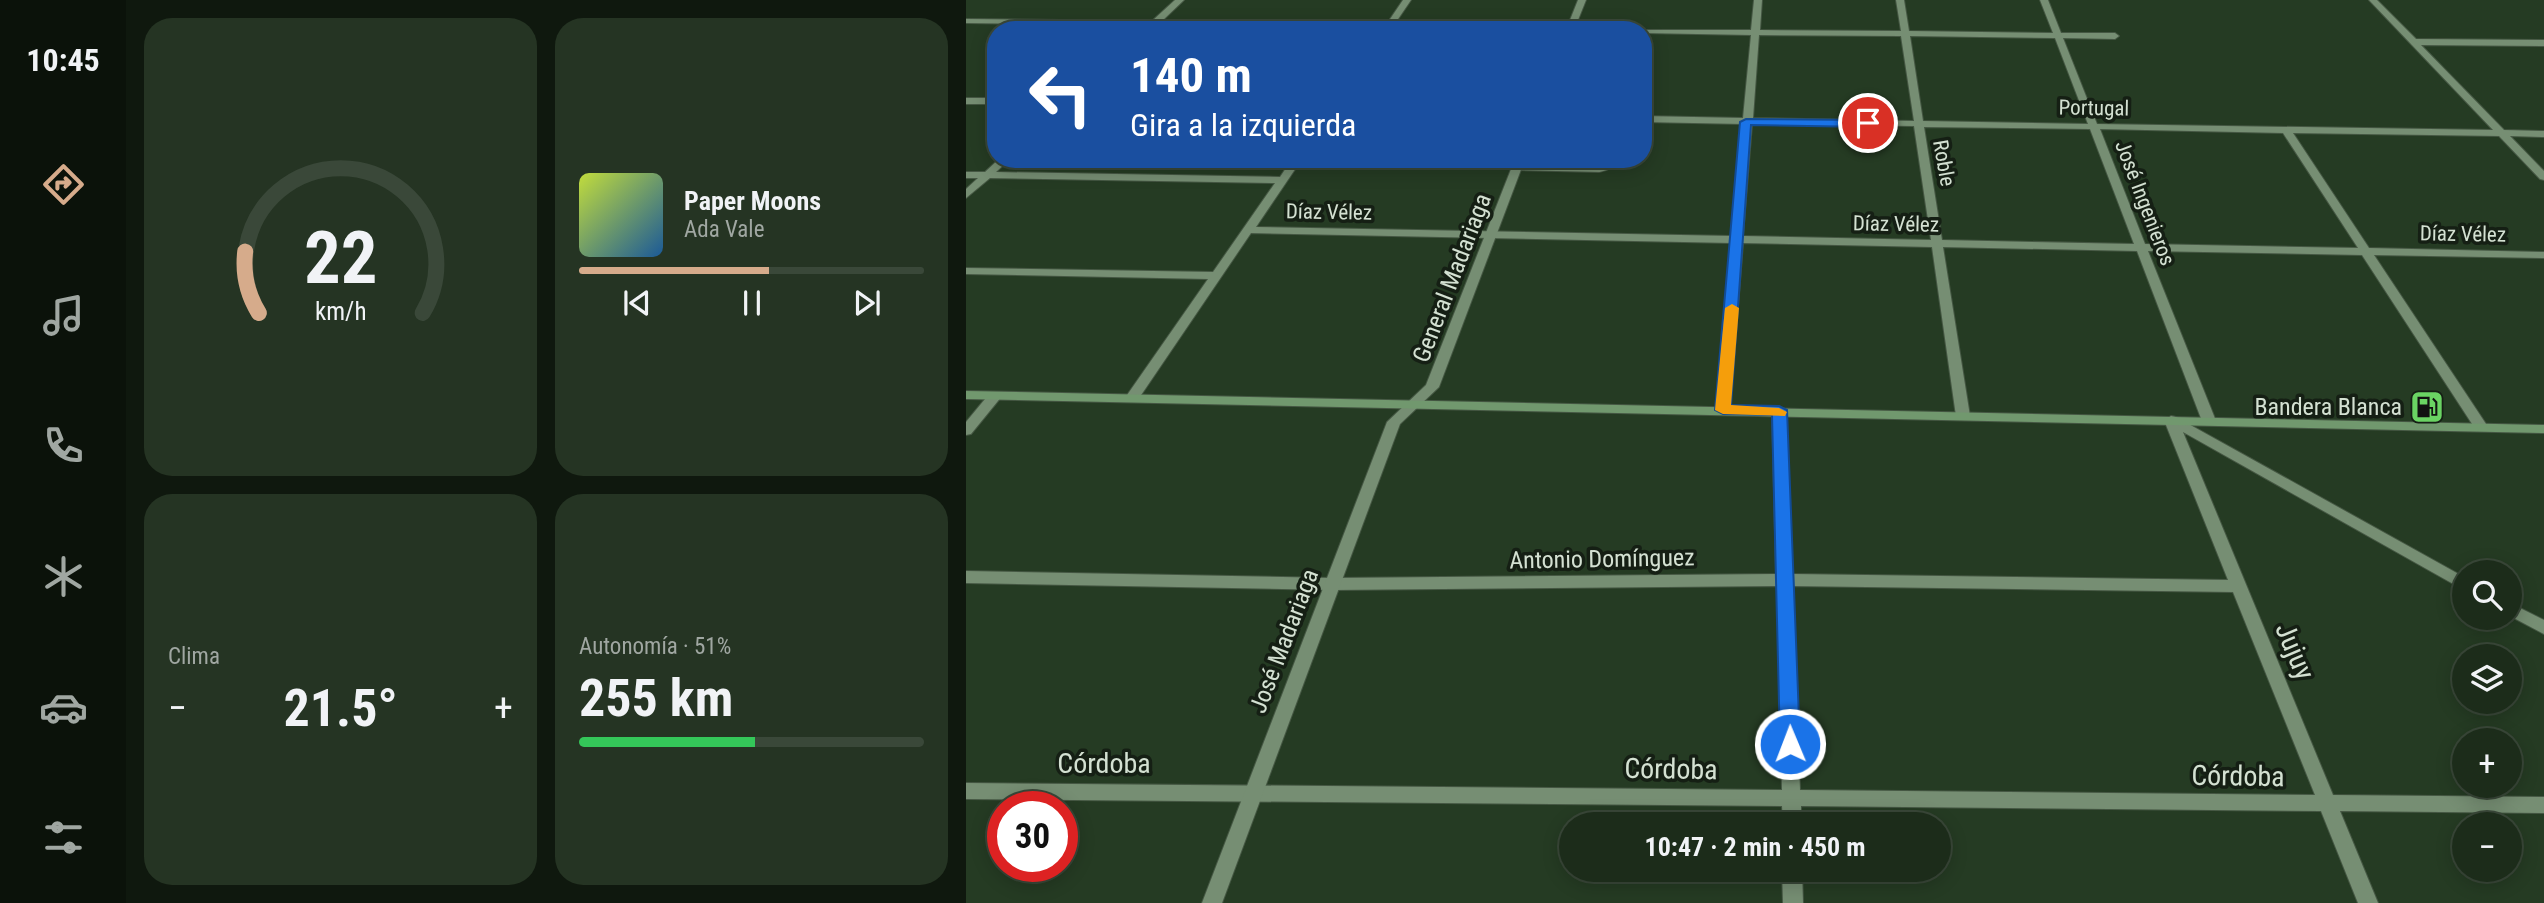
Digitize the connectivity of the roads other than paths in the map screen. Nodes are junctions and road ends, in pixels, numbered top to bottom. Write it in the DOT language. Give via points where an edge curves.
graph roads {
  1 [pos="1180,0"];
  2 [pos="1407,0"];
  3 [pos="1582,0"];
  4 [pos="1758,0"];
  5 [pos="1900,0"];
  6 [pos="2044,0"];
  7 [pos="2373,0"];
  8 [pos="966,21"];
  9 [pos="1157,21"];
  10 [pos="1393,21"];
  11 [pos="1574,21"];
  12 [pos="987,22"];
  13 [pos="1652,31"];
  14 [pos="1754,33"];
  15 [pos="1905,35"];
  16 [pos="2057,35"];
  17 [pos="2115,36"];
  18 [pos="2414,42"];
  19 [pos="2544,43"];
  20 [pos="966,100"];
  21 [pos="987,101"];
  22 [pos="1652,119"];
  23 [pos="1746,122"];
  24 [pos="1917,124"];
  25 [pos="2095,128"];
  26 [pos="2286,130"];
  27 [pos="2502,134"];
  28 [pos="2544,134"];
  29 [pos="996,168"];
  30 [pos="1291,168"];
  31 [pos="1517,168"];
  32 [pos="966,175"];
  33 [pos="988,176"];
  34 [pos="2544,177"];
  35 [pos="1283,180"];
  36 [pos="966,195"];
  37 [pos="1248,230"];
  38 [pos="1490,235"];
  39 [pos="1738,239"];
  40 [pos="1939,244"];
  41 [pos="2141,248"];
  42 [pos="2367,252"];
  43 [pos="2544,255"];
  44 [pos="966,271"];
  45 [pos="1215,276"];
  46 [pos="966,395"];
  47 [pos="995,396"];
  48 [pos="1132,398"];
  49 [pos="1412,404"];
  50 [pos="1723,410"];
  51 [pos="1779,410"];
  52 [pos="1963,416"];
  53 [pos="2171,420"];
  54 [pos="2209,421"];
  55 [pos="2481,427"];
  56 [pos="2544,429"];
  57 [pos="966,431"];
  58 [pos="966,577"];
  59 [pos="2452,577"];
  60 [pos="1786,580"];
  61 [pos="1332,584"];
  62 [pos="2239,586"];
  63 [pos="2522,616"];
  64 [pos="2544,628"];
  65 [pos="966,791"];
  66 [pos="1253,791"];
  67 [pos="1791,798"];
  68 [pos="2330,805"];
  69 [pos="2544,805"];
  70 [pos="1792,812"];
  71 [pos="1792,882"];
  72 [pos="1212,903"];
  73 [pos="1793,903"];
  74 [pos="2368,903"];
  1 -- 9 [label="street"];
  2 -- 10 [label="street"];
  3 -- 11 [label="street"];
  4 -- 14 [label="street"];
  5 -- 15 [label="street, Roble"];
  6 -- 16 [label="street, José Ingenieros"];
  7 -- 18 [label="street"];
  8 -- 12 [label="street"];
  13 -- 14 [label="street"];
  14 -- 15 [label="street"];
  14 -- 23 [label="street"];
  15 -- 16 [label="street"];
  15 -- 24 [label="street, Roble"];
  16 -- 17 [label="street"];
  16 -- 25 [label="street, José Ingenieros"];
  18 -- 19 [label="street"];
  18 -- 27 [label="street"];
  20 -- 21 [label="street"];
  22 -- 23 [label="street, Portugal"];
  23 -- 24 [label="street, Portugal"];
  23 -- 39 [label="street"];
  24 -- 25 [label="street, Portugal"];
  24 -- 40 [label="street, Roble"];
  25 -- 26 [label="street, Portugal"];
  25 -- 41 [label="street, José Ingenieros"];
  26 -- 27 [label="street, Portugal"];
  26 -- 42 [label="street"];
  27 -- 28 [label="street, Portugal"];
  27 -- 34 [label="street"];
  29 -- 33 [label="street"];
  30 -- 35 [label="street"];
  31 -- 38 [label="street, General Madariaga"];
  32 -- 33 [label="street"];
  33 -- 35 [label="street"];
  33 -- 36 [label="street"];
  35 -- 37 [label="street"];
  37 -- 38 [label="street, Díaz Vélez"];
  37 -- 45 [label="street"];
  38 -- 39 [label="street, Díaz Vélez"];
  38 -- 49 [label="street, General Madariaga" via="1432,387"];
  39 -- 40 [label="street, Díaz Vélez"];
  39 -- 50 [label="street"];
  40 -- 41 [label="street, Díaz Vélez"];
  40 -- 52 [label="street, Roble"];
  41 -- 42 [label="street, Díaz Vélez"];
  41 -- 54 [label="street, José Ingenieros"];
  42 -- 43 [label="street, Díaz Vélez"];
  42 -- 55 [label="street"];
  44 -- 45 [label="street"];
  45 -- 48 [label="street"];
  46 -- 47 [label="main road"];
  47 -- 48 [label="main road"];
  47 -- 57 [label="street"];
  48 -- 49 [label="main road"];
  49 -- 50 [label="main road"];
  49 -- 61 [label="street, José Madariaga" via="1394,422"];
  50 -- 51 [label="main road"];
  51 -- 52 [label="main road"];
  51 -- 60 [label="street"];
  52 -- 53 [label="main road"];
  53 -- 54 [label="main road"];
  53 -- 59 [label="street"];
  53 -- 62 [label="street, Jujuy"];
  54 -- 55 [label="main road"];
  55 -- 56 [label="main road"];
  58 -- 61 [label="street, Antonio Domínguez"];
  60 -- 61 [label="street, Antonio Domínguez"];
  60 -- 62 [label="street, Antonio Domínguez"];
  60 -- 67 [label="street"];
  61 -- 66 [label="street, José Madariaga"];
  62 -- 68 [label="street, Jujuy"];
  63 -- 64 [label="street"];
  65 -- 66 [label="street, Córdoba"];
  66 -- 67 [label="street, Córdoba"];
  66 -- 72 [label="street, José Madariaga"];
  67 -- 68 [label="street, Córdoba"];
  67 -- 70 [label="street"];
  68 -- 69 [label="street, Córdoba"];
  68 -- 74 [label="street, Jujuy"];
  71 -- 73 [label="street"];
}
